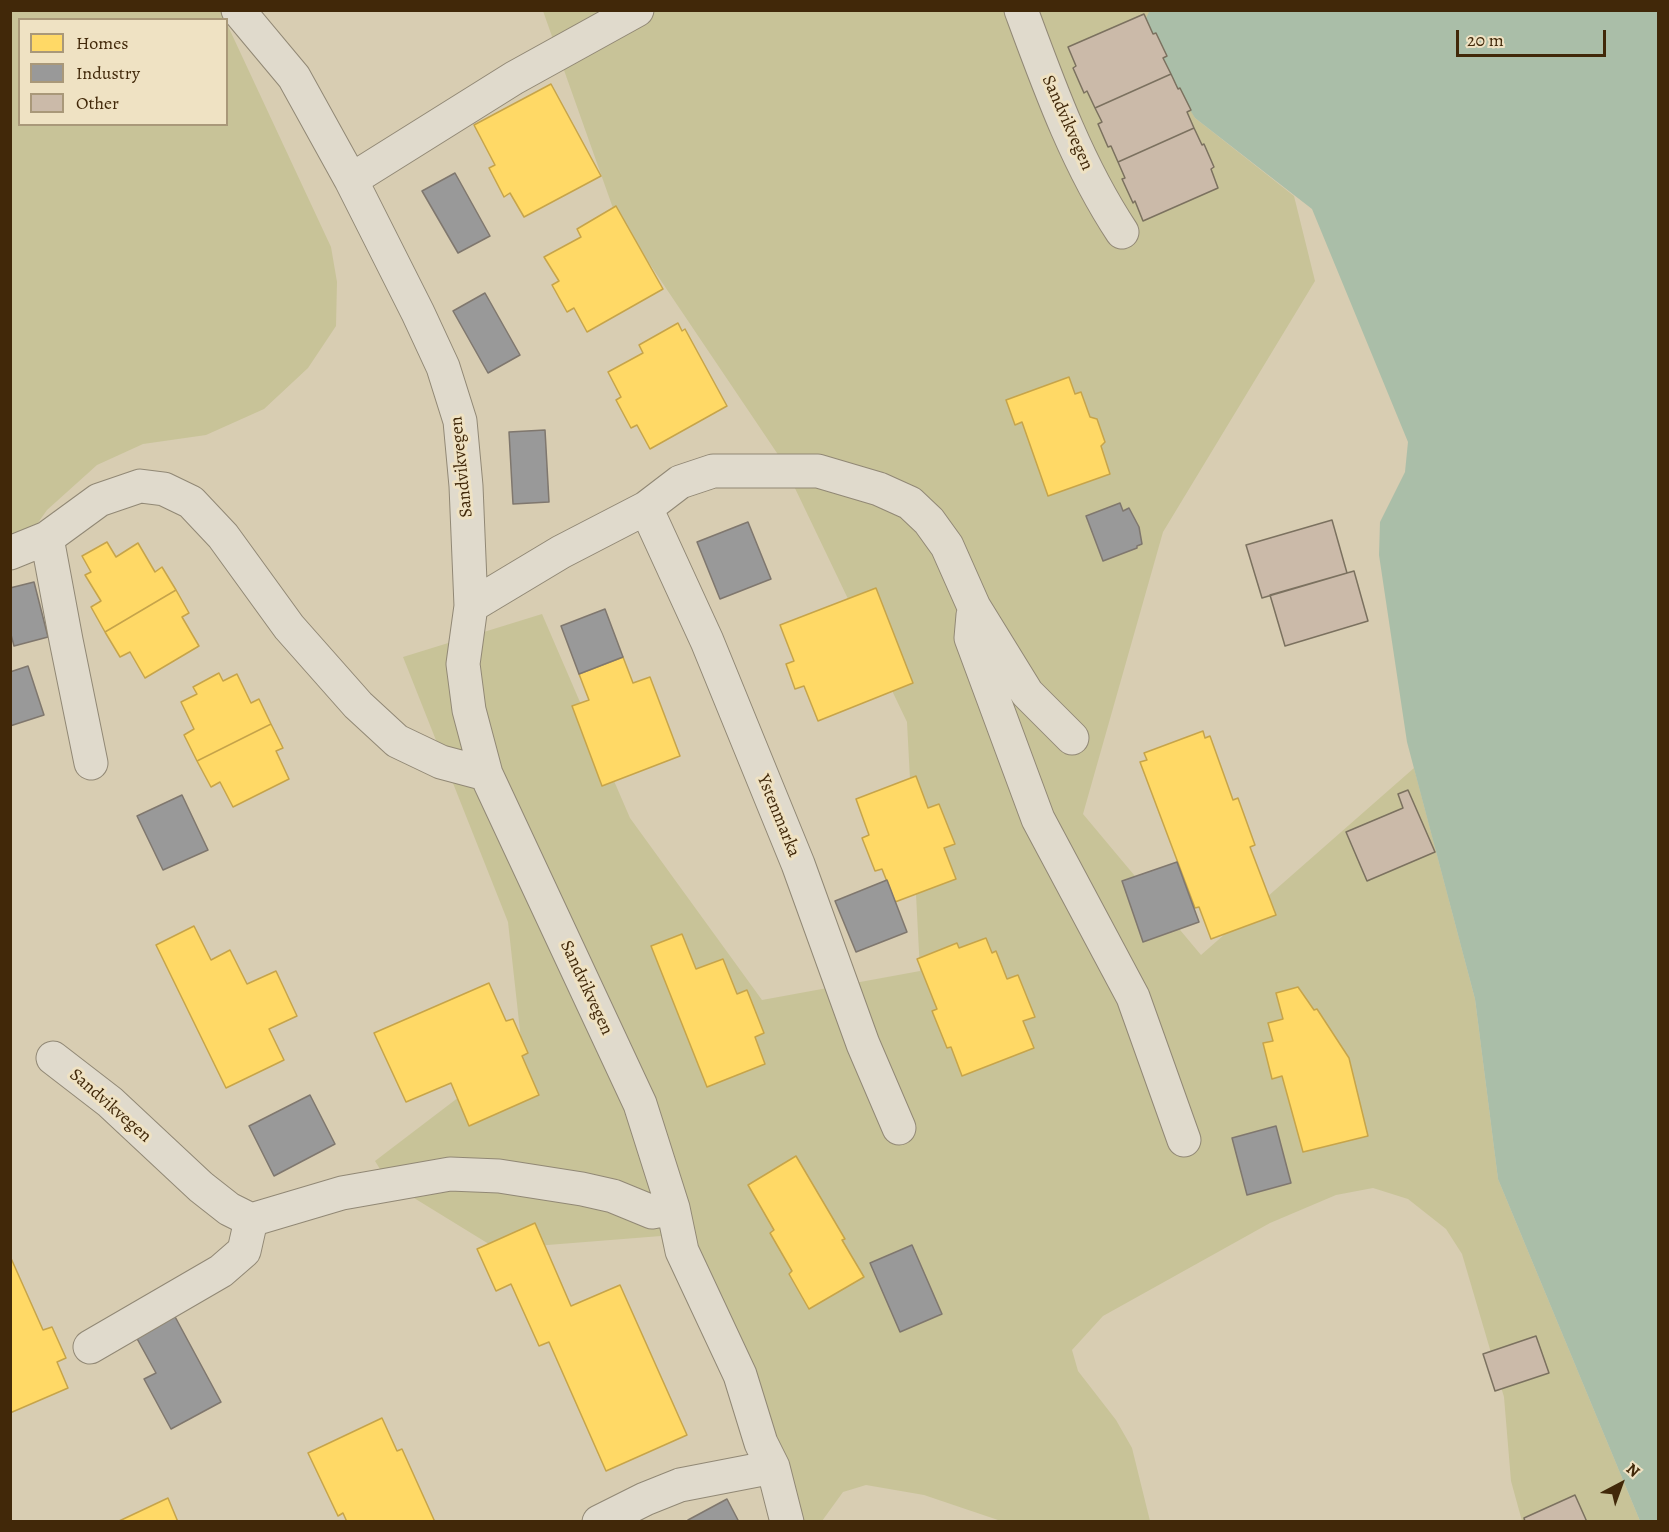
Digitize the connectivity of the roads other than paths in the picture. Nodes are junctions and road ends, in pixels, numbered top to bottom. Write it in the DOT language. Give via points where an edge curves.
graph roads {
  1 [pos="238,10"];
  2 [pos="637,10"];
  3 [pos="1021,10"];
  4 [pos="351,180"];
  5 [pos="1122,232"];
  6 [pos="646,508"];
  7 [pos="47,538"];
  8 [pos="10,553"];
  9 [pos="471,606"];
  10 [pos="974,607"];
  11 [pos="1072,738"];
  12 [pos="91,763"];
  13 [pos="486,774"];
  14 [pos="54,1058"];
  15 [pos="899,1128"];
  16 [pos="1184,1140"];
  17 [pos="673,1208"];
  18 [pos="250,1220"];
  19 [pos="90,1347"];
  20 [pos="773,1467"];
  21 [pos="599,1521"];
  22 [pos="787,1521"];
  1 -- 4 [label="street, Sandvikvegen" via="294,77"];
  2 -- 4 [label="street" via="514,78"];
  3 -- 5 [label="street, Sandvikvegen" via="1082,161"];
  4 -- 9 [label="street, Sandvikvegen" via="443,367 460,421"];
  6 -- 9 [label="street" via="561,552"];
  6 -- 10 [label="street" via="680,482 713,471 818,471 879,489 910,503 930,521 947,546"];
  6 -- 15 [label="street, Ystenmarka" via="707,641 798,864 863,1044"];
  7 -- 8 [label="street"];
  7 -- 12 [label="street"];
  7 -- 13 [label="street" via="99,500 140,486 164,489 191,502 223,536 289,627 358,705 397,741 441,762"];
  9 -- 13 [label="street, Sandvikvegen" via="463,664 469,710"];
  10 -- 11 [label="street" via="1027,693"];
  10 -- 16 [label="street" via="971,638 1038,819 1133,997"];
  13 -- 17 [label="street, Sandvikvegen" via="640,1104"];
  14 -- 18 [label="street, Sandvikvegen" via="110,1102 201,1187"];
  17 -- 18 [label="street" via="652,1212 582,1188 499,1176 450,1174 342,1193"];
  17 -- 20 [label="street, Sandvikvegen" via="682,1251 740,1375 761,1443"];
  18 -- 19 [label="street" via="244,1251 221,1271"];
  20 -- 21 [label="street" via="680,1485"];
  20 -- 22 [label="street, Sandvikvegen"];
}
